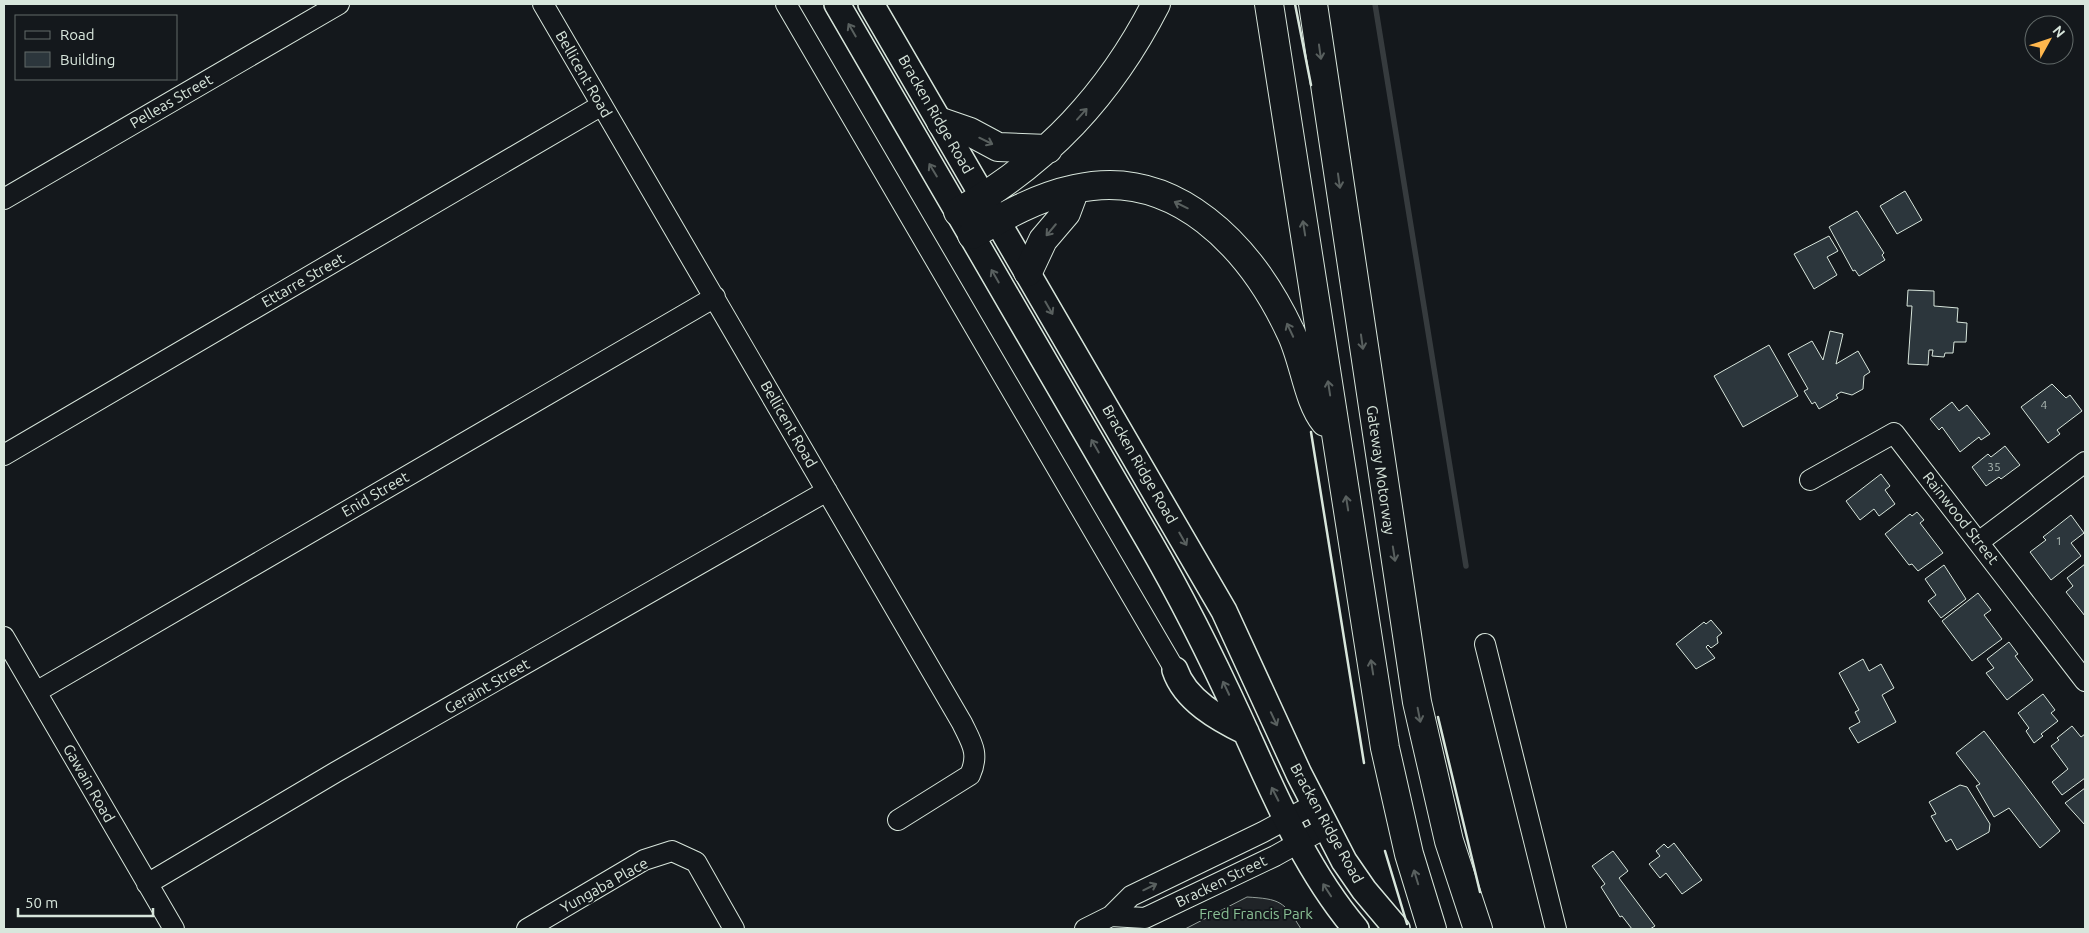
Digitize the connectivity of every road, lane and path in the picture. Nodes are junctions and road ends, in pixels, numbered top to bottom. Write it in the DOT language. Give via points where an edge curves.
graph roads {
  1 [pos="339,4"];
  2 [pos="543,4"];
  3 [pos="786,4"];
  4 [pos="837,4"];
  5 [pos="871,4"];
  6 [pos="1156,4"];
  7 [pos="1269,4"];
  8 [pos="1312,4"];
  9 [pos="602,105"];
  10 [pos="941,122"];
  11 [pos="1048,149"];
  12 [pos="1075,189"];
  13 [pos="4,199"];
  14 [pos="991,209"];
  15 [pos="965,224"];
  16 [pos="1028,272"];
  17 [pos="715,297"];
  18 [pos="1337,436"];
  19 [pos="4,455"];
  20 [pos="2085,462"];
  21 [pos="1810,480"];
  22 [pos="828,490"];
  23 [pos="1980,541"];
  24 [pos="4,637"];
  25 [pos="1485,644"];
  26 [pos="1175,670"];
  27 [pos="2085,681"];
  28 [pos="36,692"];
  29 [pos="1246,732"];
  30 [pos="1314,804"];
  31 [pos="1288,819"];
  32 [pos="898,820"];
  33 [pos="1327,827"];
  34 [pos="1300,842"];
  35 [pos="147,884"];
  36 [pos="1115,923"];
  37 [pos="1431,926"];
  38 [pos="174,929"];
  39 [pos="527,929"];
  40 [pos="734,929"];
  41 [pos="1085,929"];
  42 [pos="1356,929"];
  43 [pos="1397,929"];
  44 [pos="1478,929"];
  45 [pos="1556,929"];
  1 -- 13 [label="street, Pelleas Street"];
  2 -- 9 [label="street, Bellicent Road"];
  3 -- 26 [label="street"];
  15 -- 4 [label="main road, Bracken Ridge Road, one-way"];
  5 -- 10 [label="main road, Bracken Ridge Road"];
  11 -- 6 [label="highway, one-way" via="1084,113 1118,68"];
  18 -- 7 [label="highway, one-way"];
  8 -- 44 [label="highway, Gateway Motorway, one-way" via="1417,702 1449,842"];
  9 -- 17 [label="street, Bellicent Road"];
  9 -- 19 [label="street, Ettarre Street"];
  10 -- 11 [label="highway, one-way" via="998,146"];
  10 -- 14 [label="main road, Bracken Ridge Road"];
  11 -- 14 [label="highway"];
  12 -- 14 [label="highway" via="1024,206"];
  12 -- 16 [label="highway, one-way" via="1066,213 1043,240"];
  18 -- 12 [label="highway, one-way" via="1316,412 1304,365 1274,298 1222,232 1189,208 1133,187"];
  14 -- 15 [label="highway"];
  14 -- 16 [label="main road, Bracken Ridge Road"];
  29 -- 15 [label="main road, Bracken Ridge Road, one-way" via="1186,606"];
  16 -- 30 [label="main road, Bracken Ridge Road, one-way" via="1224,611"];
  17 -- 22 [label="street, Bellicent Road"];
  17 -- 28 [label="street, Enid Street"];
  37 -- 18 [label="highway, one-way" via="1409,854 1385,748"];
  20 -- 23 [label="street"];
  21 -- 23 [label="street, Rainwood Street" via="1894,432"];
  22 -- 32 [label="street, Bellicent Road" via="974,748 976,763 970,775"];
  22 -- 35 [label="street, Geraint Street"];
  23 -- 27 [label="street, Rainwood Street"];
  24 -- 28 [label="street, Gawain Road"];
  25 -- 45 [label="street"];
  26 -- 29 [label="main road" via="1187,692 1223,721"];
  28 -- 35 [label="street, Gawain Road"];
  31 -- 29 [label="main road, Bracken Ridge Road, one-way"];
  30 -- 31 [label="street, Bracken Street"];
  30 -- 33 [label="main road, Bracken Ridge Road"];
  31 -- 34 [label="main road, Bracken Ridge Road"];
  36 -- 31 [label="street, Bracken Street, one-way" via="1131,896"];
  33 -- 34 [label="street, Bracken Street"];
  33 -- 43 [label="main road, Bracken Ridge Road" via="1364,890"];
  34 -- 36 [label="street, Bracken Street" via="1145,918"];
  42 -- 34 [label="main road, Bracken Ridge Road, one-way" via="1331,896"];
  35 -- 38 [label="street, Gawain Road"];
  36 -- 41 [label="street, Bracken Street"];
  39 -- 40 [label="street, Yungaba Place" via="644,860 672,852 696,862"];
}
